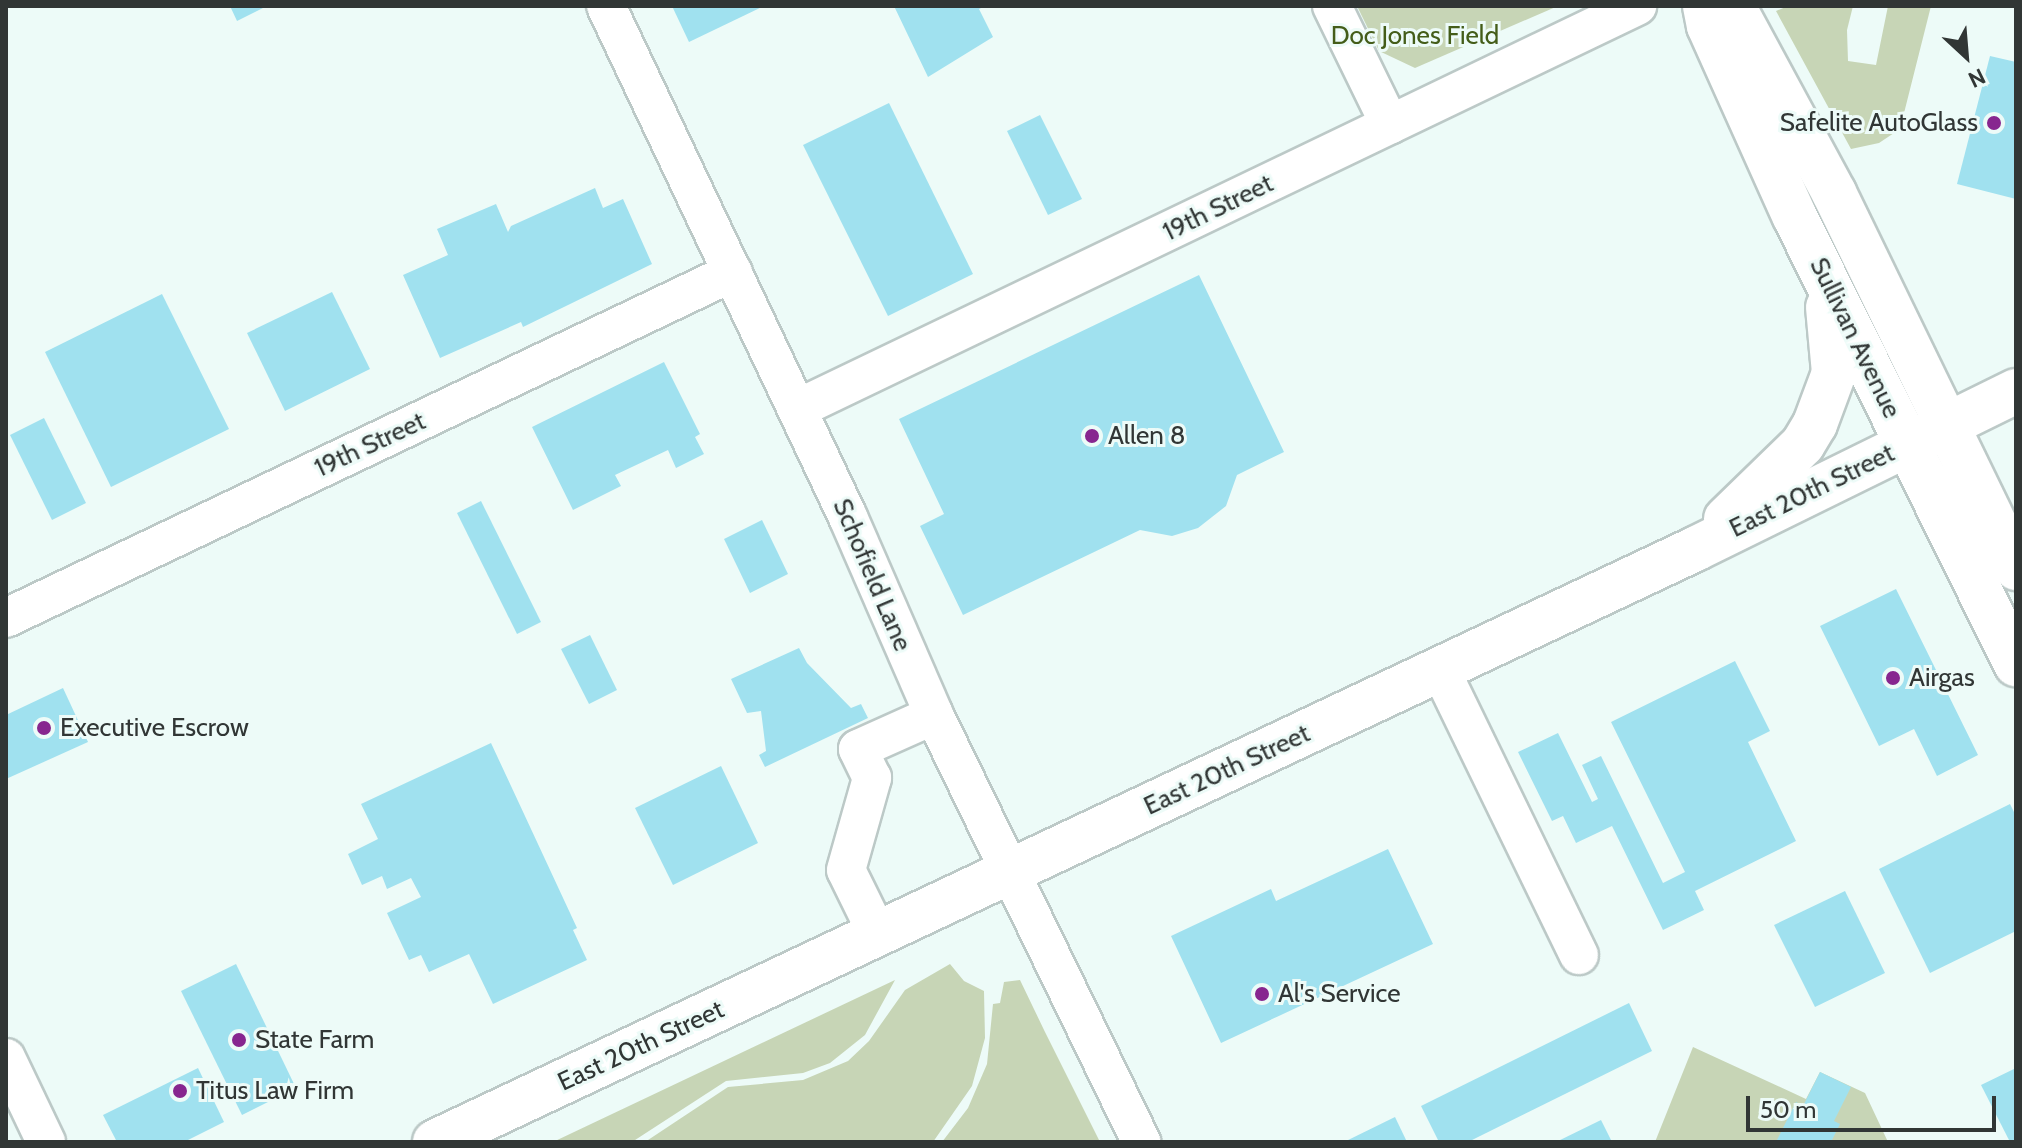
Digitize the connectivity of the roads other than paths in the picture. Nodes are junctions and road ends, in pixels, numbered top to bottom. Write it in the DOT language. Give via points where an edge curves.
graph roads {
  1 [pos="606,6"];
  2 [pos="1332,6"];
  3 [pos="1637,6"];
  4 [pos="1705,6"];
  5 [pos="1733,6"];
  6 [pos="1390,125"];
  7 [pos="733,272"];
  8 [pos="1825,277"];
  9 [pos="2016,391"];
  10 [pos="797,409"];
  11 [pos="1948,424"];
  12 [pos="1907,444"];
  13 [pos="1695,549"];
  14 [pos="2016,568"];
  15 [pos="6,618"];
  16 [pos="2016,664"];
  17 [pos="1440,669"];
  18 [pos="934,715"];
  19 [pos="1009,873"];
  20 [pos="878,935"];
  21 [pos="1579,955"];
  22 [pos="6,1058"];
  23 [pos="46,1142"];
  24 [pos="435,1142"];
  25 [pos="1141,1142"];
  1 -- 7 [label="street, Schofield Lane"];
  2 -- 6 [label="street"];
  3 -- 6 [label="street, 19th Street"];
  4 -- 8 [label="main road, Sullivan Avenue" via="1709,26"];
  5 -- 11 [label="main road, Sullivan Avenue" via="1834,193"];
  6 -- 10 [label="street, 19th Street"];
  7 -- 10 [label="street, Schofield Lane"];
  7 -- 15 [label="street, 19th Street"];
  8 -- 12 [label="main road, Sullivan Avenue"];
  8 -- 13 [label="main road" via="1834,373 1815,424 1781,467"];
  9 -- 11 [label="main road, East 20th Street"];
  10 -- 18 [label="street, Schofield Lane"];
  11 -- 12 [label="main road, East 20th Street"];
  11 -- 14 [label="main road, Sullivan Avenue"];
  12 -- 13 [label="main road, East 20th Street"];
  12 -- 16 [label="main road, Sullivan Avenue"];
  13 -- 17 [label="main road, East 20th Street"];
  17 -- 19 [label="main road, East 20th Street"];
  17 -- 21 [label="street"];
  18 -- 19 [label="street, Schofield Lane"];
  18 -- 20 [label="street" via="858,749 872,778 846,870"];
  19 -- 20 [label="main road, East 20th Street"];
  19 -- 25 [label="street, Schofield Lane"];
  20 -- 24 [label="main road, East 20th Street"];
  22 -- 23 [label="street"];
}
